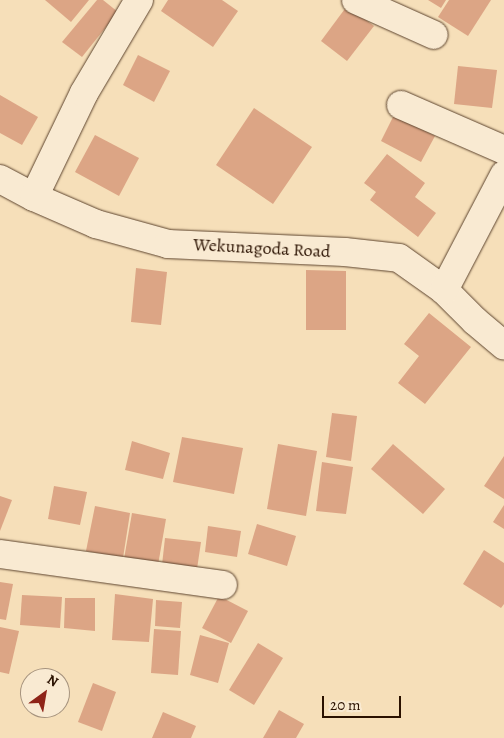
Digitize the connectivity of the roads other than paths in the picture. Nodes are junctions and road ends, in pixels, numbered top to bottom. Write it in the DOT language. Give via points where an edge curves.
graph roads {
  1 [pos="140,0"];
  2 [pos="356,0"];
  3 [pos="434,35"];
  4 [pos="401,105"];
  5 [pos="504,150"];
  6 [pos="504,175"];
  7 [pos="0,179"];
  8 [pos="34,197"];
  9 [pos="444,290"];
  10 [pos="504,345"];
  11 [pos="0,554"];
  12 [pos="222,585"];
  1 -- 8 [label="street" via="84,93"];
  2 -- 3 [label="street"];
  4 -- 5 [label="street"];
  6 -- 9 [label="street"];
  7 -- 8 [label="street, Wekunagoda Road"];
  8 -- 9 [label="street, Wekunagoda Road" via="96,224 168,244 345,252 399,258"];
  9 -- 10 [label="street, Wekunagoda Road" via="475,322"];
  11 -- 12 [label="street"];
}
